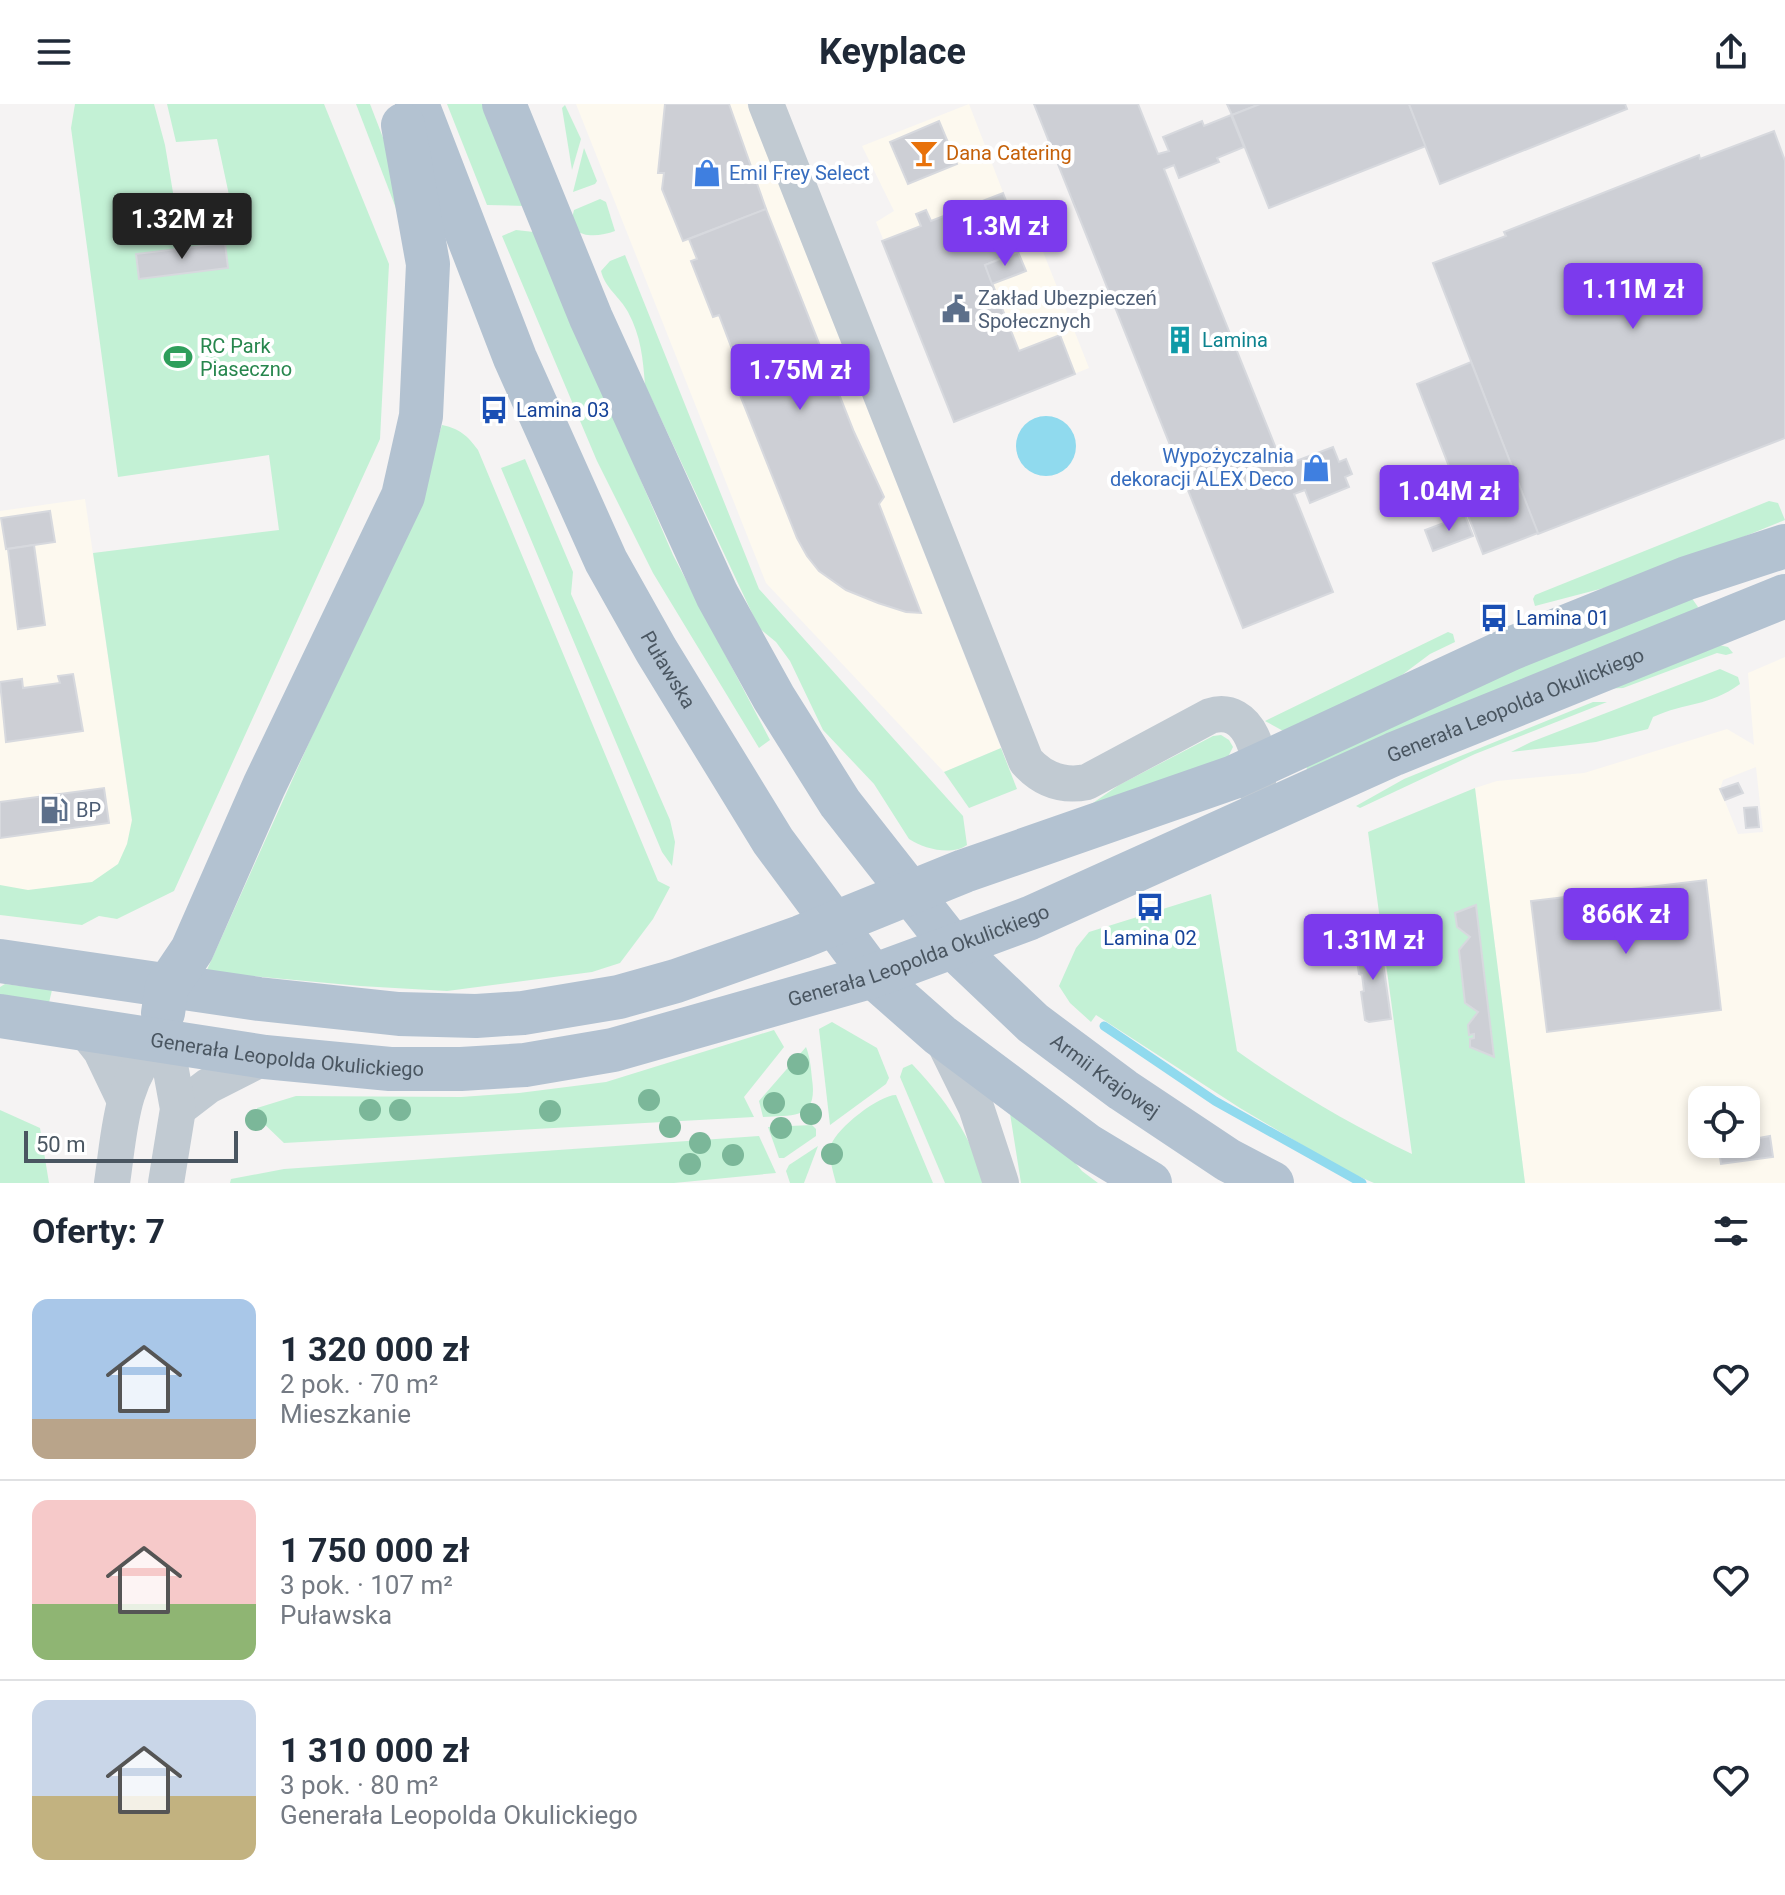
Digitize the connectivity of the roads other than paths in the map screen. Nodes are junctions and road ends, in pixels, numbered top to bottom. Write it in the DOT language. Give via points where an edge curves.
graph roads {
  1 [pos="400,104"];
  2 [pos="417,104"];
  3 [pos="504,104"];
  4 [pos="766,104"];
  5 [pos="1785,546"];
  6 [pos="1785,596"];
  7 [pos="1262,765"];
  8 [pos="1323,787"];
  9 [pos="1235,827"];
  10 [pos="909,893"];
  11 [pos="836,924"];
  12 [pos="953,947"];
  13 [pos="0,961"];
  14 [pos="873,976"];
  15 [pos="167,987"];
  16 [pos="259,999"];
  17 [pos="0,1016"];
  18 [pos="83,1028"];
  19 [pos="940,1035"];
  20 [pos="159,1039"];
  21 [pos="265,1057"];
  22 [pos="124,1099"];
  23 [pos="178,1109"];
  24 [pos="112,1183"];
  25 [pos="166,1183"];
  26 [pos="1001,1183"];
  27 [pos="1150,1183"];
  28 [pos="1272,1183"];
  1 -- 15 [label="main road" via="428,264 421,416 403,496 192,950"];
  2 -- 11 [label="main road, Puławska" via="515,358 606,561 773,841"];
  3 -- 10 [label="main road" via="591,318 723,607 840,803"];
  4 -- 7 [label="street" via="1026,761 1053,781 1087,782 1210,716 1226,713 1245,724"];
  5 -- 7 [label="main road" via="1679,581 1510,649"];
  6 -- 8 [label="main road, Generała Leopolda Okulickiego"];
  7 -- 8 [label="street" via="1290,781"];
  7 -- 9 [label="street" via="1247,812"];
  7 -- 10 [label="main road"];
  8 -- 9 [label="main road, Generała Leopolda Okulickiego"];
  9 -- 12 [label="main road, Generała Leopolda Okulickiego" via="1079,898"];
  10 -- 11 [label="main road"];
  10 -- 12 [label="main road"];
  11 -- 14 [label="main road, Puławska"];
  11 -- 16 [label="main road" via="651,989 523,1013 399,1014"];
  12 -- 14 [label="main road, Generała Leopolda Okulickiego"];
  12 -- 28 [label="main road, Armii Krajowej" via="1033,1023 1123,1090"];
  13 -- 15 [label="main road"];
  14 -- 19 [label="main road, Puławska"];
  14 -- 21 [label="main road, Generała Leopolda Okulickiego" via="613,1050 525,1065 390,1069"];
  15 -- 16 [label="main road"];
  15 -- 20 [label="main road"];
  16 -- 20 [label="main road"];
  17 -- 18 [label="main road, Generała Leopolda Okulickiego"];
  18 -- 20 [label="main road, Generała Leopolda Okulickiego"];
  18 -- 22 [label="street"];
  19 -- 26 [label="street, Puławska" via="976,1107"];
  19 -- 27 [label="main road" via="1087,1145"];
  20 -- 21 [label="main road, Generała Leopolda Okulickiego"];
  20 -- 22 [label="street" via="138,1067"];
  20 -- 23 [label="street"];
  21 -- 23 [label="street" via="208,1086"];
  22 -- 24 [label="street"];
  23 -- 25 [label="street"];
}
